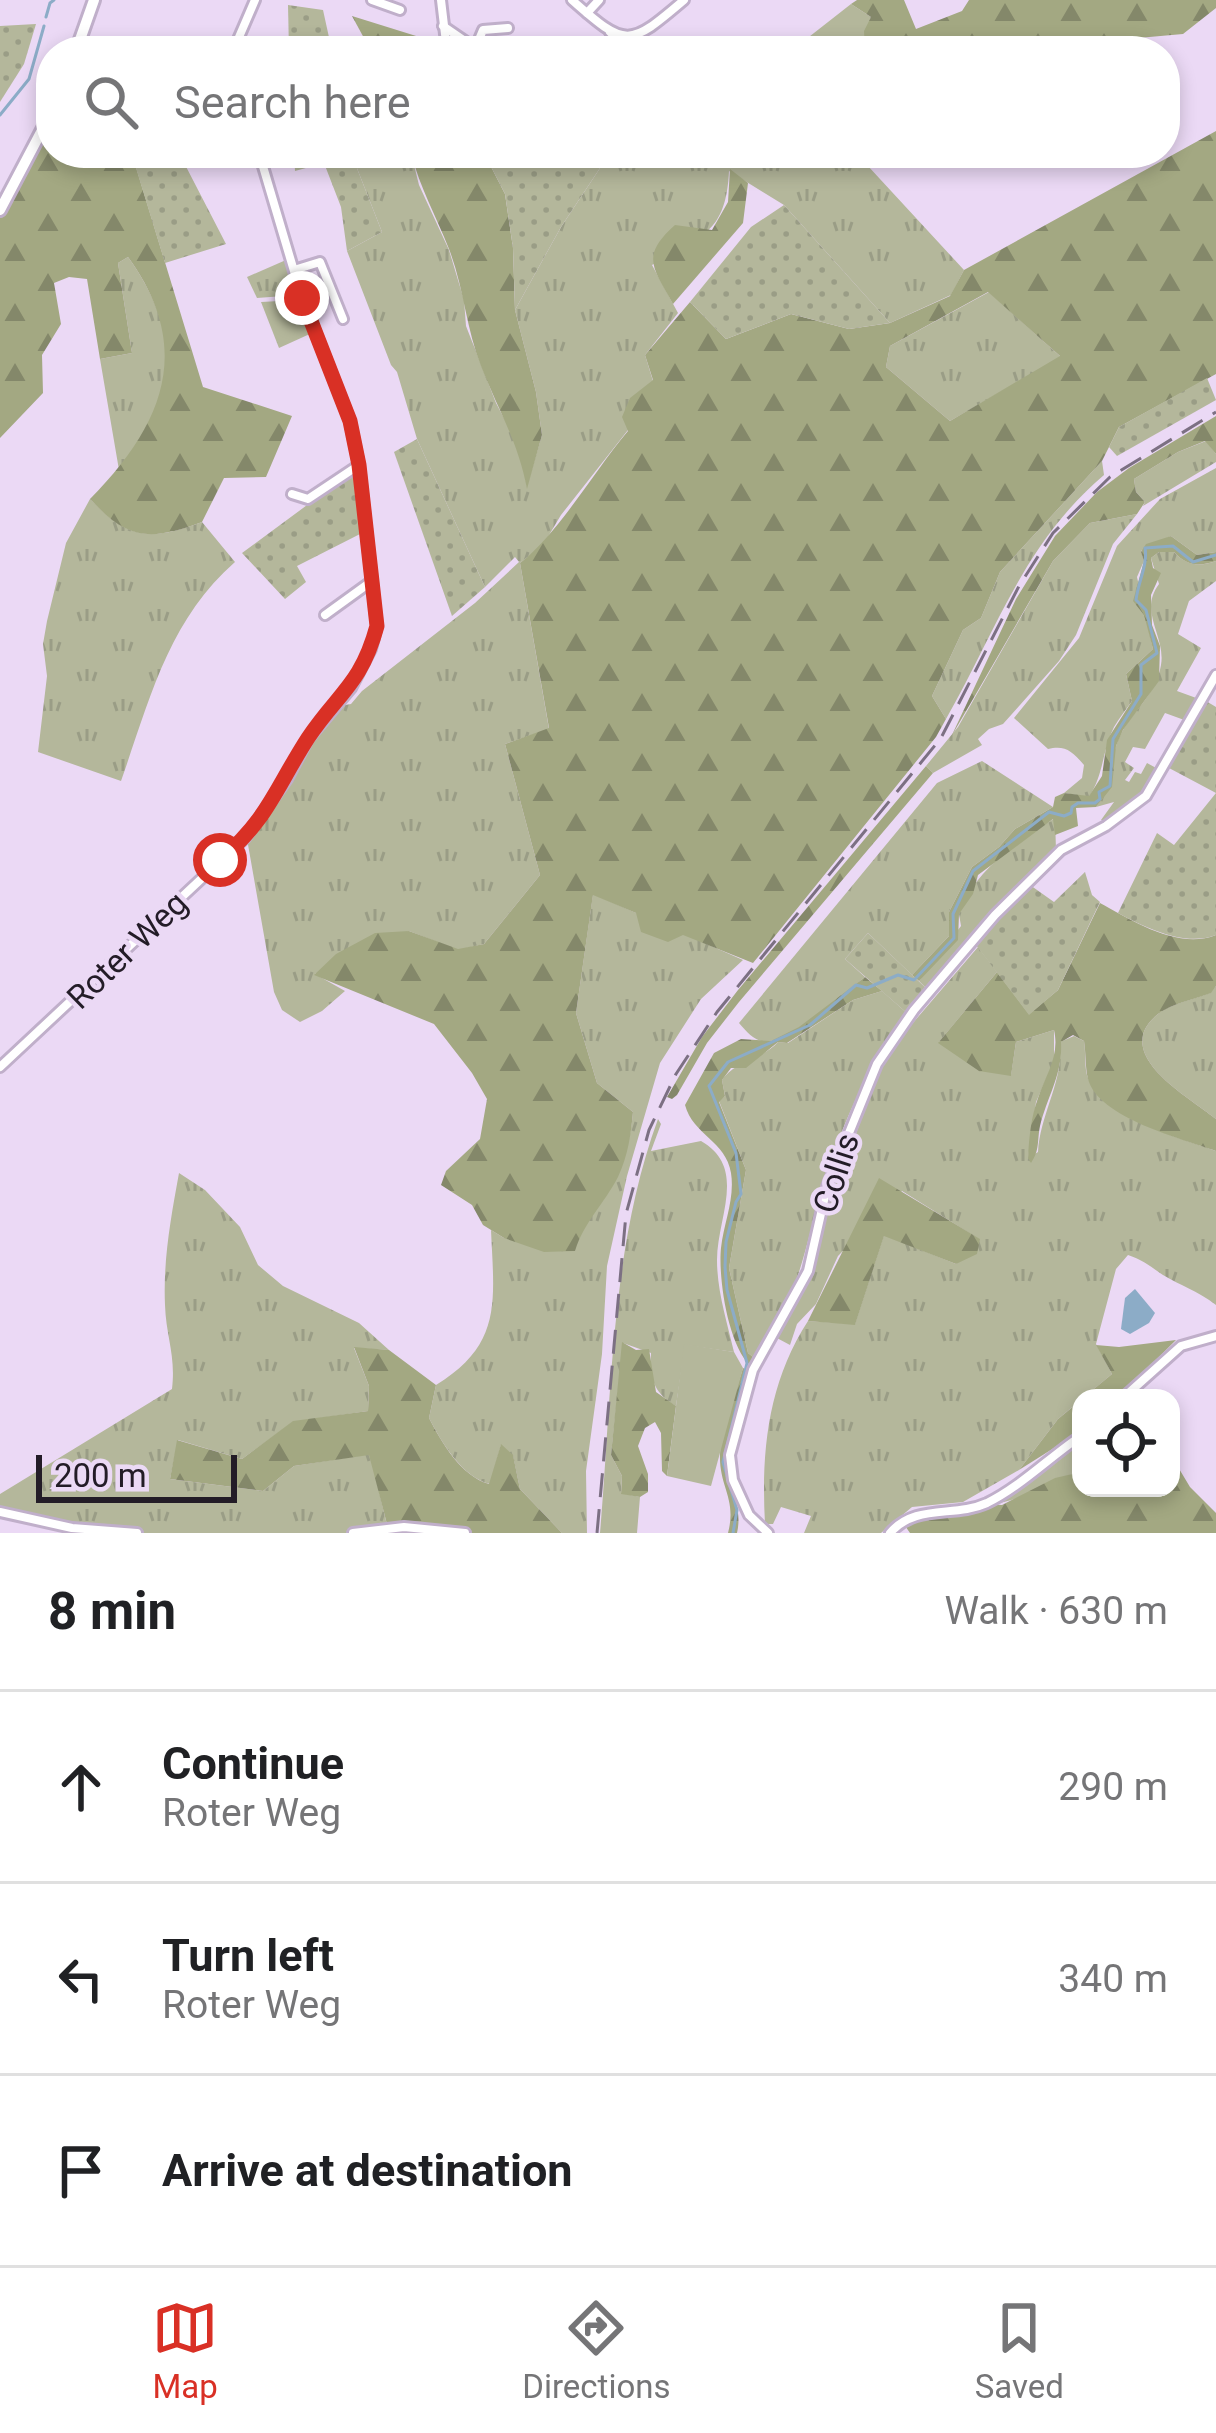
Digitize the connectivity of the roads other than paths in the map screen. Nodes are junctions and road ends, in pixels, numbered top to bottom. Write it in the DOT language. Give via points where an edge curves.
graph roads {
  1 [pos="94,0"];
  2 [pos="256,0"];
  3 [pos="372,0"];
  4 [pos="441,0"];
  5 [pos="572,0"];
  6 [pos="598,0"];
  7 [pos="684,0"];
  8 [pos="400,10"];
  9 [pos="587,13"];
  10 [pos="443,26"];
  11 [pos="508,28"];
  12 [pos="609,32"];
  13 [pos="81,36"];
  14 [pos="240,36"];
  15 [pos="445,36"];
  16 [pos="457,36"];
  17 [pos="482,36"];
  18 [pos="613,36"];
  19 [pos="625,36"];
  20 [pos="632,36"];
  21 [pos="36,137"];
  22 [pos="263,168"];
  23 [pos="5,187"];
  24 [pos="0,210"];
  25 [pos="294,270"];
  26 [pos="344,319"];
  27 [pos="359,465"];
  28 [pos="292,494"];
  29 [pos="372,581"];
  30 [pos="325,615"];
  31 [pos="1216,675"];
  32 [pos="0,1067"];
  33 [pos="1216,1336"];
  34 [pos="1133,1389"];
  35 [pos="1072,1442"];
  36 [pos="0,1512"];
  37 [pos="117,1531"];
  38 [pos="137,1533"];
  39 [pos="353,1533"];
  40 [pos="465,1533"];
  41 [pos="768,1533"];
  42 [pos="890,1533"];
  1 -- 13 [label="main road"];
  2 -- 14 [label="street"];
  3 -- 8 [label="street"];
  4 -- 10 [label="street"];
  5 -- 9 [label="street"];
  6 -- 9 [label="street"];
  7 -- 20 [label="street"];
  9 -- 12 [label="street"];
  10 -- 15 [label="street"];
  10 -- 16 [label="street"];
  11 -- 17 [label="street"];
  12 -- 18 [label="street"];
  12 -- 19 [label="street"];
  21 -- 23 [label="main road"];
  22 -- 25 [label="street, Roter Weg"];
  23 -- 24 [label="main road"];
  25 -- 26 [label="street" via="320,262"];
  25 -- 27 [label="street, Roter Weg"];
  27 -- 28 [label="street" via="308,499"];
  27 -- 29 [label="street, Roter Weg"];
  29 -- 30 [label="street"];
  29 -- 32 [label="street, Roter Weg" via="371,649 260,820"];
  31 -- 41 [label="street, Collis" via="1146,796 1061,850 995,914 877,1064 827,1187 808,1271 753,1370 730,1464 749,1515"];
  33 -- 34 [label="street" via="1181,1346"];
  35 -- 42 [label="street" via="984,1504 914,1514"];
  36 -- 37 [label="street"];
  37 -- 38 [label="street"];
  39 -- 40 [label="street"];
}
